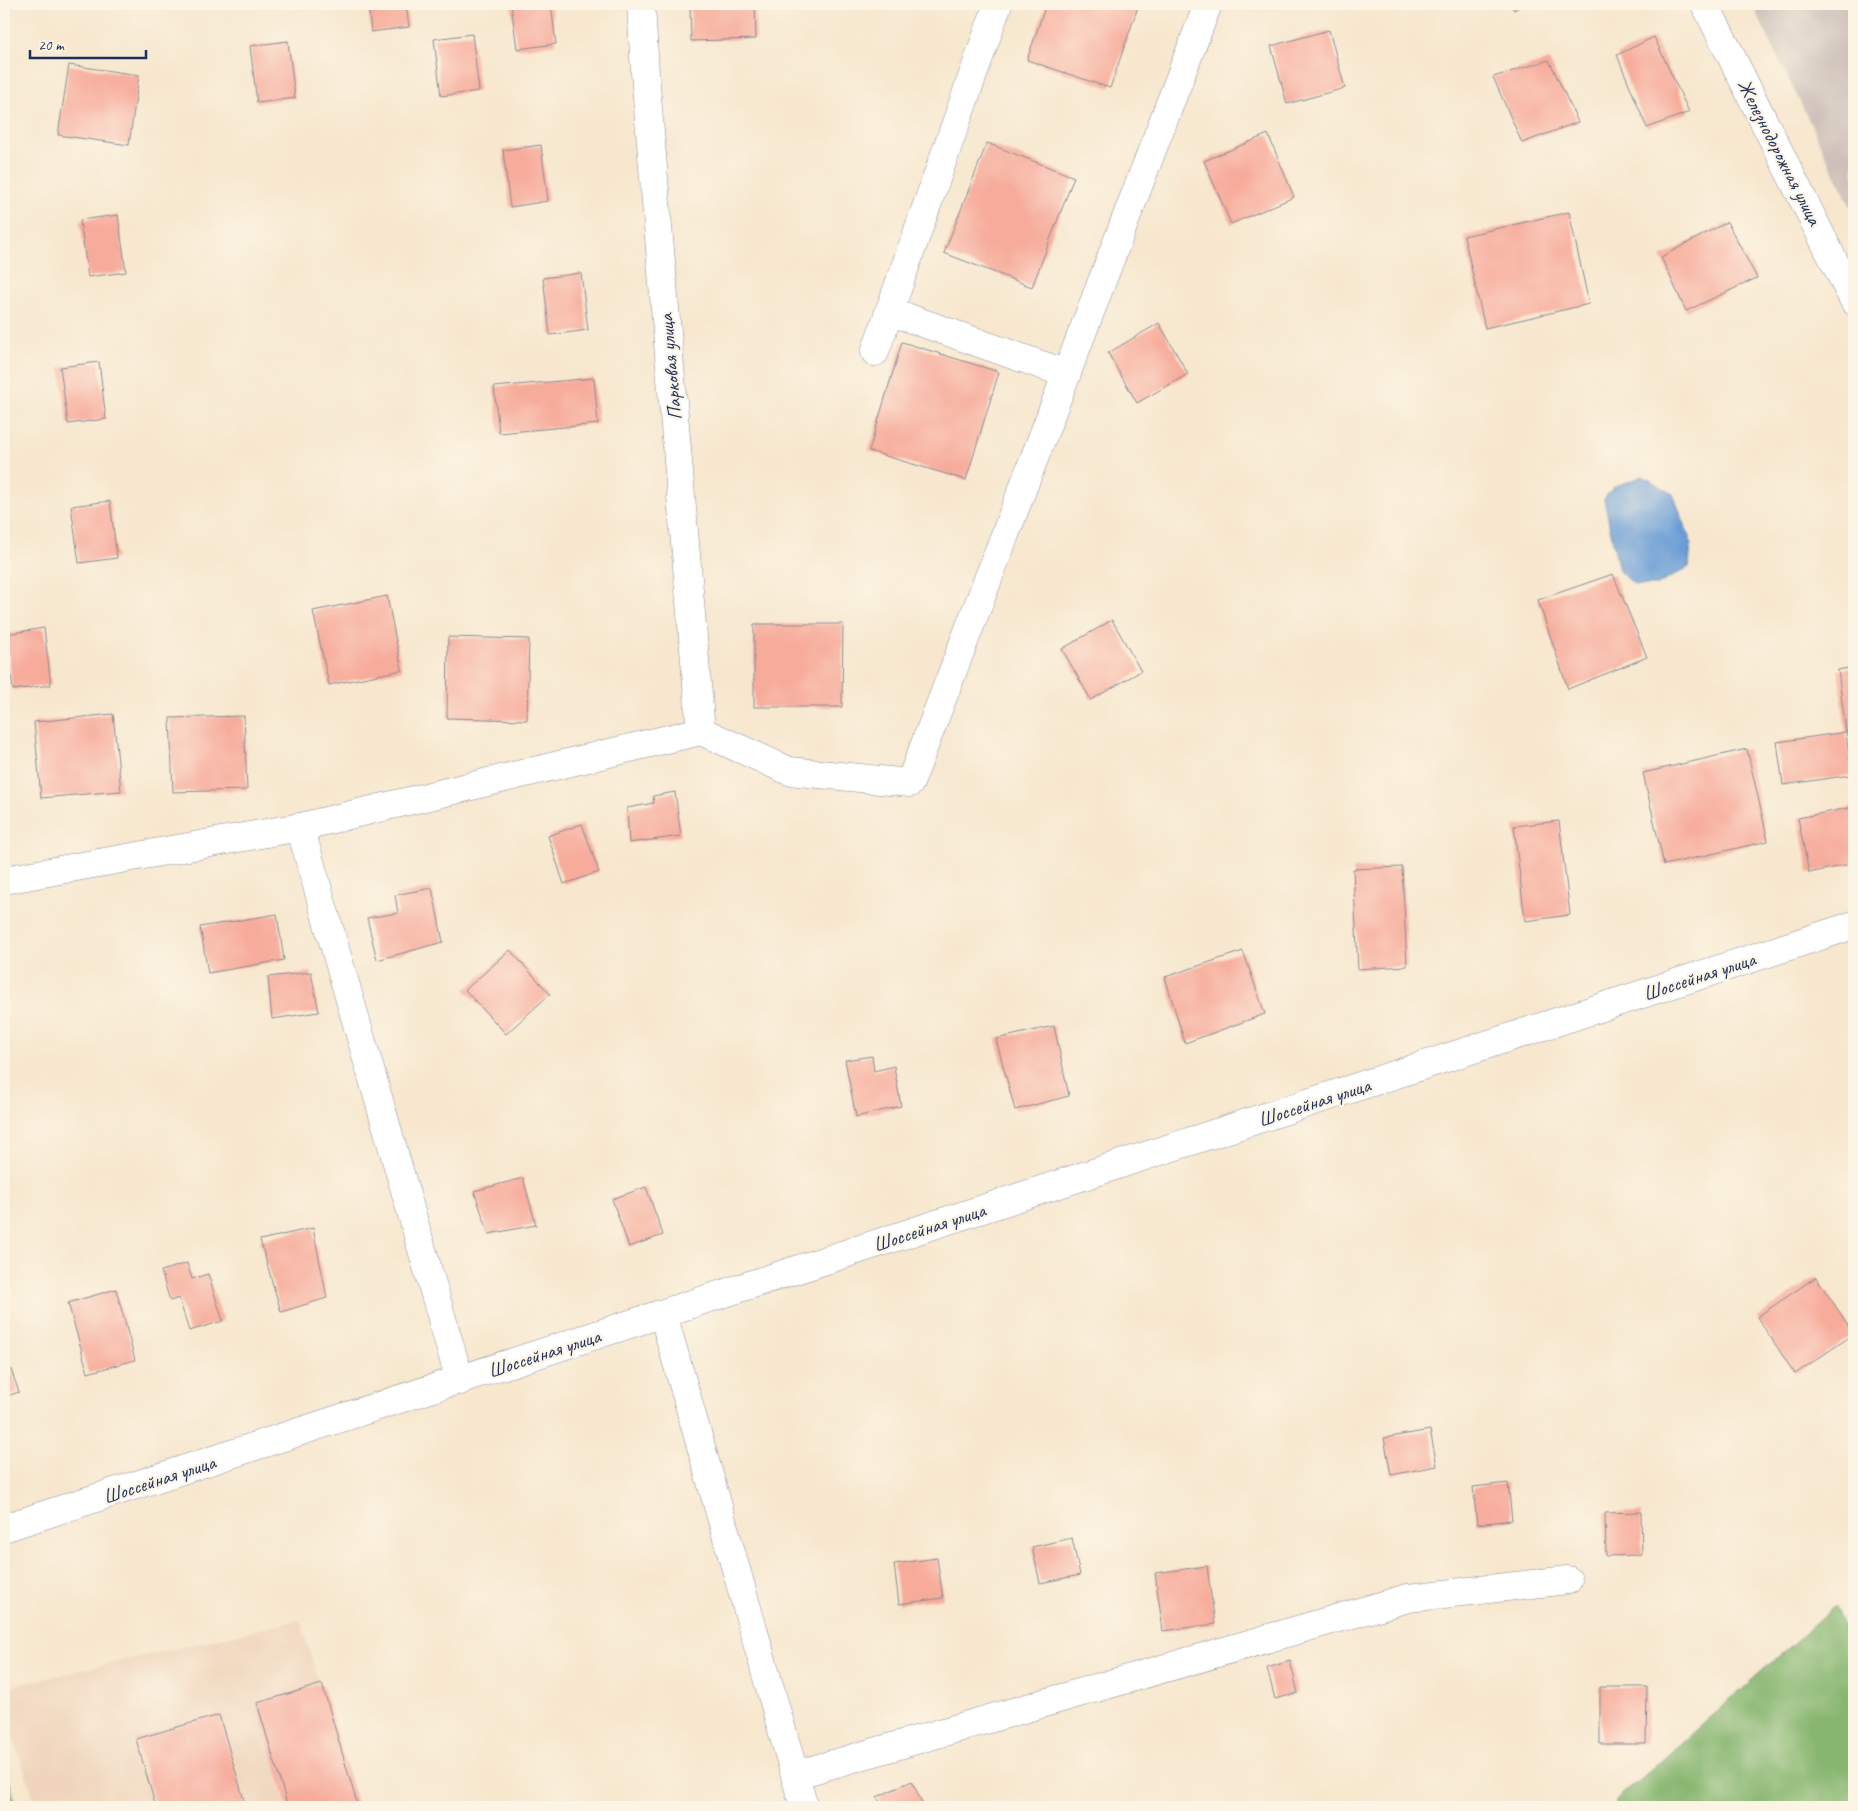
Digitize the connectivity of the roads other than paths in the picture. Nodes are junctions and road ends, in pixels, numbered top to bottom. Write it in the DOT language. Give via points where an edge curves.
graph roads {
  1 [pos="641,4"];
  2 [pos="998,4"];
  3 [pos="1208,4"];
  4 [pos="1705,4"];
  5 [pos="1854,301"];
  6 [pos="890,311"];
  7 [pos="875,352"];
  8 [pos="1067,374"];
  9 [pos="701,730"];
  10 [pos="300,827"];
  11 [pos="4,880"];
  12 [pos="1854,925"];
  13 [pos="662,1314"];
  14 [pos="460,1381"];
  15 [pos="4,1528"];
  16 [pos="1568,1580"];
  17 [pos="795,1775"];
  18 [pos="804,1807"];
  1 -- 9 [label="street, Парковая улица"];
  2 -- 6 [label="street"];
  3 -- 8 [label="street"];
  4 -- 5 [label="street, Железнодорожная улица"];
  6 -- 7 [label="street"];
  6 -- 8 [label="street"];
  8 -- 9 [label="street" via="910,783 789,771"];
  9 -- 10 [label="street"];
  10 -- 11 [label="street"];
  10 -- 14 [label="street"];
  12 -- 13 [label="street, Шоссейная улица"];
  13 -- 14 [label="street, Шоссейная улица"];
  13 -- 17 [label="street"];
  14 -- 15 [label="street, Шоссейная улица"];
  16 -- 17 [label="street" via="1408,1598"];
  17 -- 18 [label="street"];
}
